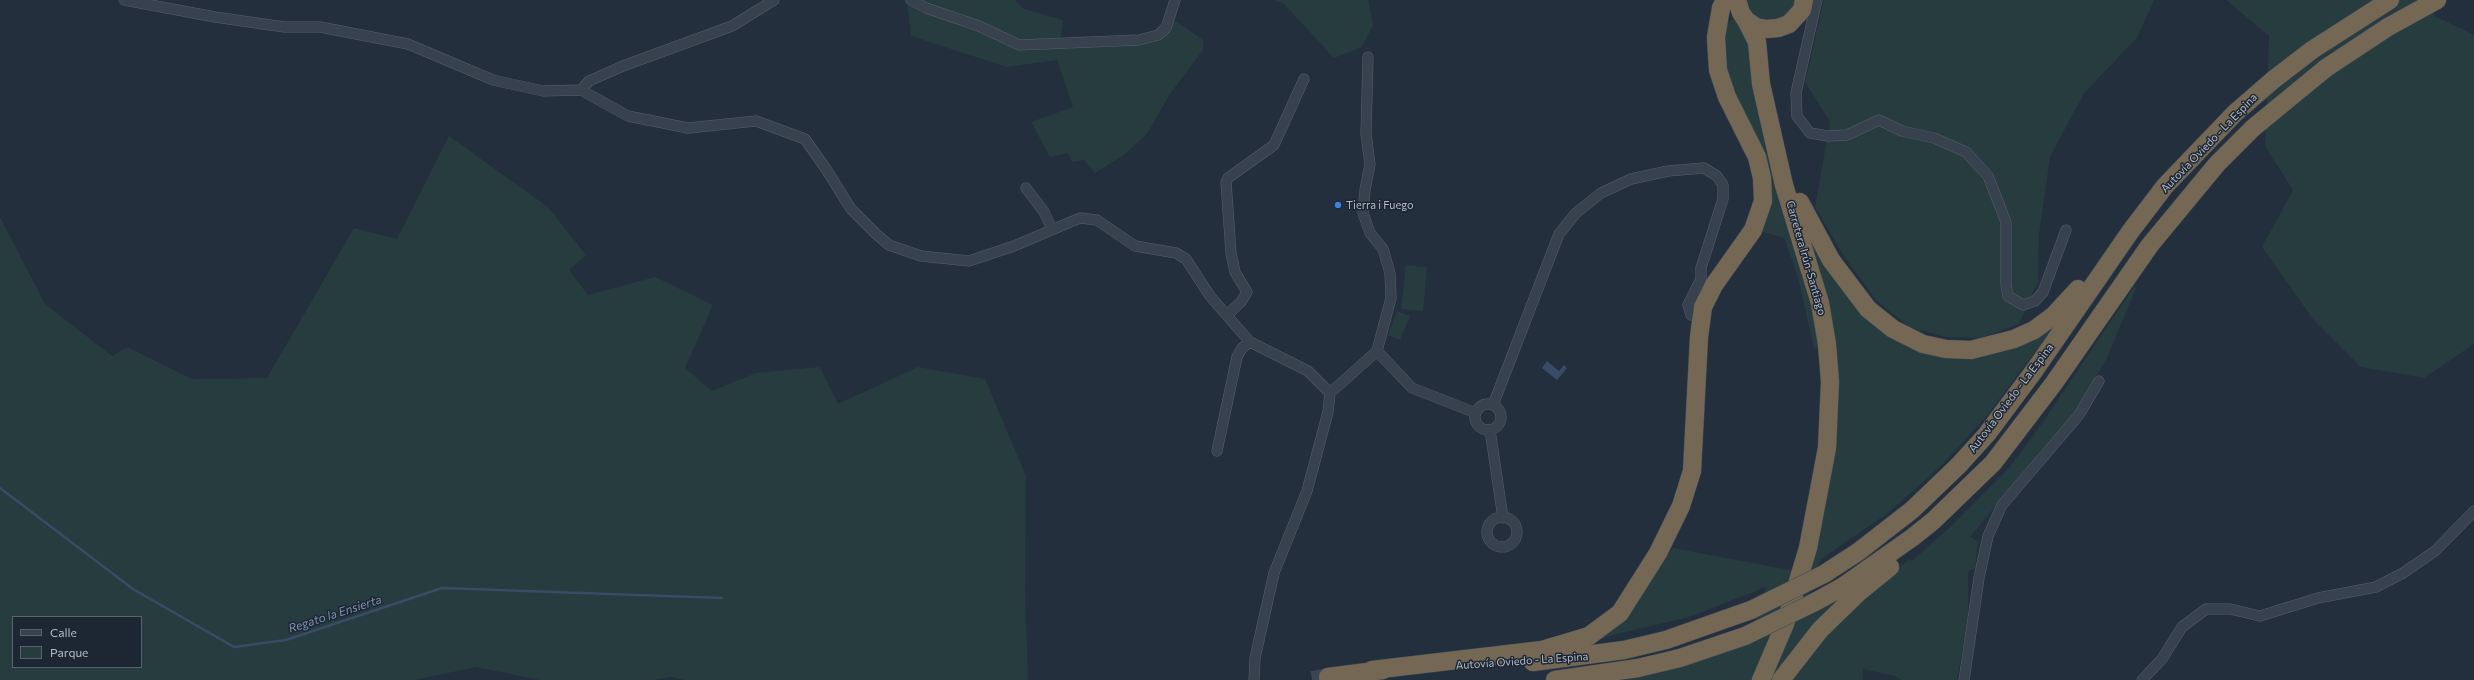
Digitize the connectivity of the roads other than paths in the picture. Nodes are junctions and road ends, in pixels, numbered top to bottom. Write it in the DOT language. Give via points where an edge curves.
graph roads {
  1 [pos="124,0"];
  2 [pos="774,0"];
  3 [pos="911,0"];
  4 [pos="1175,0"];
  5 [pos="1725,0"];
  6 [pos="1817,0"];
  7 [pos="2390,0"];
  8 [pos="2437,0"];
  9 [pos="1806,8"];
  10 [pos="1741,11"];
  11 [pos="1719,24"];
  12 [pos="1778,28"];
  13 [pos="1368,57"];
  14 [pos="1761,69"];
  15 [pos="1304,79"];
  16 [pos="581,90"];
  17 [pos="1775,146"];
  18 [pos="2165,186"];
  19 [pos="1026,188"];
  20 [pos="1052,229"];
  21 [pos="2066,230"];
  22 [pos="1227,315"];
  23 [pos="1701,318"];
  24 [pos="1250,342"];
  25 [pos="1377,351"];
  26 [pos="2099,381"];
  27 [pos="2054,383"];
  28 [pos="1330,393"];
  29 [pos="1493,405"];
  30 [pos="1476,413"];
  31 [pos="1490,430"];
  32 [pos="1217,451"];
  33 [pos="2474,511"];
  34 [pos="1503,518"];
  35 [pos="1372,670"];
  36 [pos="1328,677"];
  37 [pos="1254,680"];
  38 [pos="1555,680"];
  39 [pos="1762,680"];
  40 [pos="1781,680"];
  41 [pos="1964,680"];
  42 [pos="2142,680"];
  1 -- 16 [label="street" via="284,27 320,27 408,44 493,80 543,90"];
  2 -- 16 [label="street" via="732,26 623,66 589,81"];
  3 -- 4 [label="street" via="926,8 979,26 1019,45 1139,40 1158,35 1166,28"];
  5 -- 11 [label="highway"];
  6 -- 9 [label="street"];
  7 -- 18 [label="highway, Autovía Oviedo - La Espina" via="2312,50 2273,80 2235,113"];
  8 -- 27 [label="highway, Autovía Oviedo - La Espina" via="2388,27 2326,68 2289,97 2217,164 2150,245"];
  9 -- 12 [label="highway" via="1785,26"];
  9 -- 21 [label="street" via="1796,94 1797,116 1810,133 1828,136 1847,135 1879,120 1902,131 1934,138 1966,152 1988,176 2006,222 2008,296 2023,305 2035,301 2043,292"];
  10 -- 11 [label="highway"];
  10 -- 12 [label="highway" via="1756,27"];
  10 -- 14 [label="highway, Carretera Irún-Santiago" via="1757,42"];
  11 -- 23 [label="highway" via="1716,43 1718,70 1726,97 1757,157 1762,178 1763,201 1753,230 1707,296"];
  12 -- 14 [label="highway, Carretera Irún-Santiago" via="1766,48"];
  13 -- 25 [label="street" via="1366,134 1370,164 1363,213 1370,233 1383,249 1390,273 1391,298"];
  14 -- 17 [label="highway, Carretera Irún-Santiago" via="1761,84"];
  15 -- 22 [label="street" via="1274,145 1226,182 1234,266 1238,279 1247,292 1241,302"];
  16 -- 20 [label="street" via="628,116 688,128 756,121 805,139 851,209 889,245 921,256 968,261 1014,246"];
  17 -- 18 [label="highway" via="1819,241 1843,278 1868,309 1907,337 1946,349 1971,350 2014,339 2034,330 2053,316 2071,300 2138,213"];
  17 -- 39 [label="highway, Carretera Irún-Santiago" via="1784,185 1820,303 1827,344 1831,402 1825,463 1808,548 1785,624"];
  18 -- 35 [label="highway, Autovía Oviedo - La Espina, bridge" via="1982,439 1912,510 1858,552 1824,574 1751,610 1666,640 1617,652 1558,660"];
  19 -- 20 [label="street" via="1044,212"];
  20 -- 22 [label="street" via="1080,218 1097,220 1135,246 1176,253 1186,259 1210,296"];
  22 -- 24 [label="street"];
  23 -- 29 [label="street" via="1691,315 1688,305 1701,279 1701,268 1723,199 1718,176 1704,168 1668,171 1632,179 1601,193 1576,213 1559,234"];
  23 -- 35 [label="highway" via="1692,471 1681,506 1658,553 1620,612 1590,636 1542,650"];
  24 -- 28 [label="street" via="1308,370"];
  24 -- 32 [label="street" via="1242,348 1237,357"];
  25 -- 28 [label="street"];
  25 -- 30 [label="street" via="1412,388"];
  26 -- 41 [label="street" via="2079,415 2002,505 1988,536"];
  27 -- 38 [label="highway, Autovía Oviedo - La Espina, bridge" via="1993,463 1933,521 1892,554 1813,603 1745,636 1680,658"];
  27 -- 40 [label="highway" via="2034,418 1968,498 1820,630"];
  28 -- 37 [label="street" via="1328,412 1307,491 1274,573 1255,658"];
  29 -- 30 [label="street" via="1481,406"];
  29 -- 31 [label="street" via="1501,418 1496,427"];
  30 -- 31 [label="street" via="1475,418 1479,427"];
  31 -- 34 [label="street"];
  33 -- 42 [label="street" via="2435,551 2403,573 2376,587 2318,598 2260,616 2230,609 2206,609 2182,627 2162,659"];
  35 -- 36 [label="highway, Autovía Oviedo - La Espina"];
}
